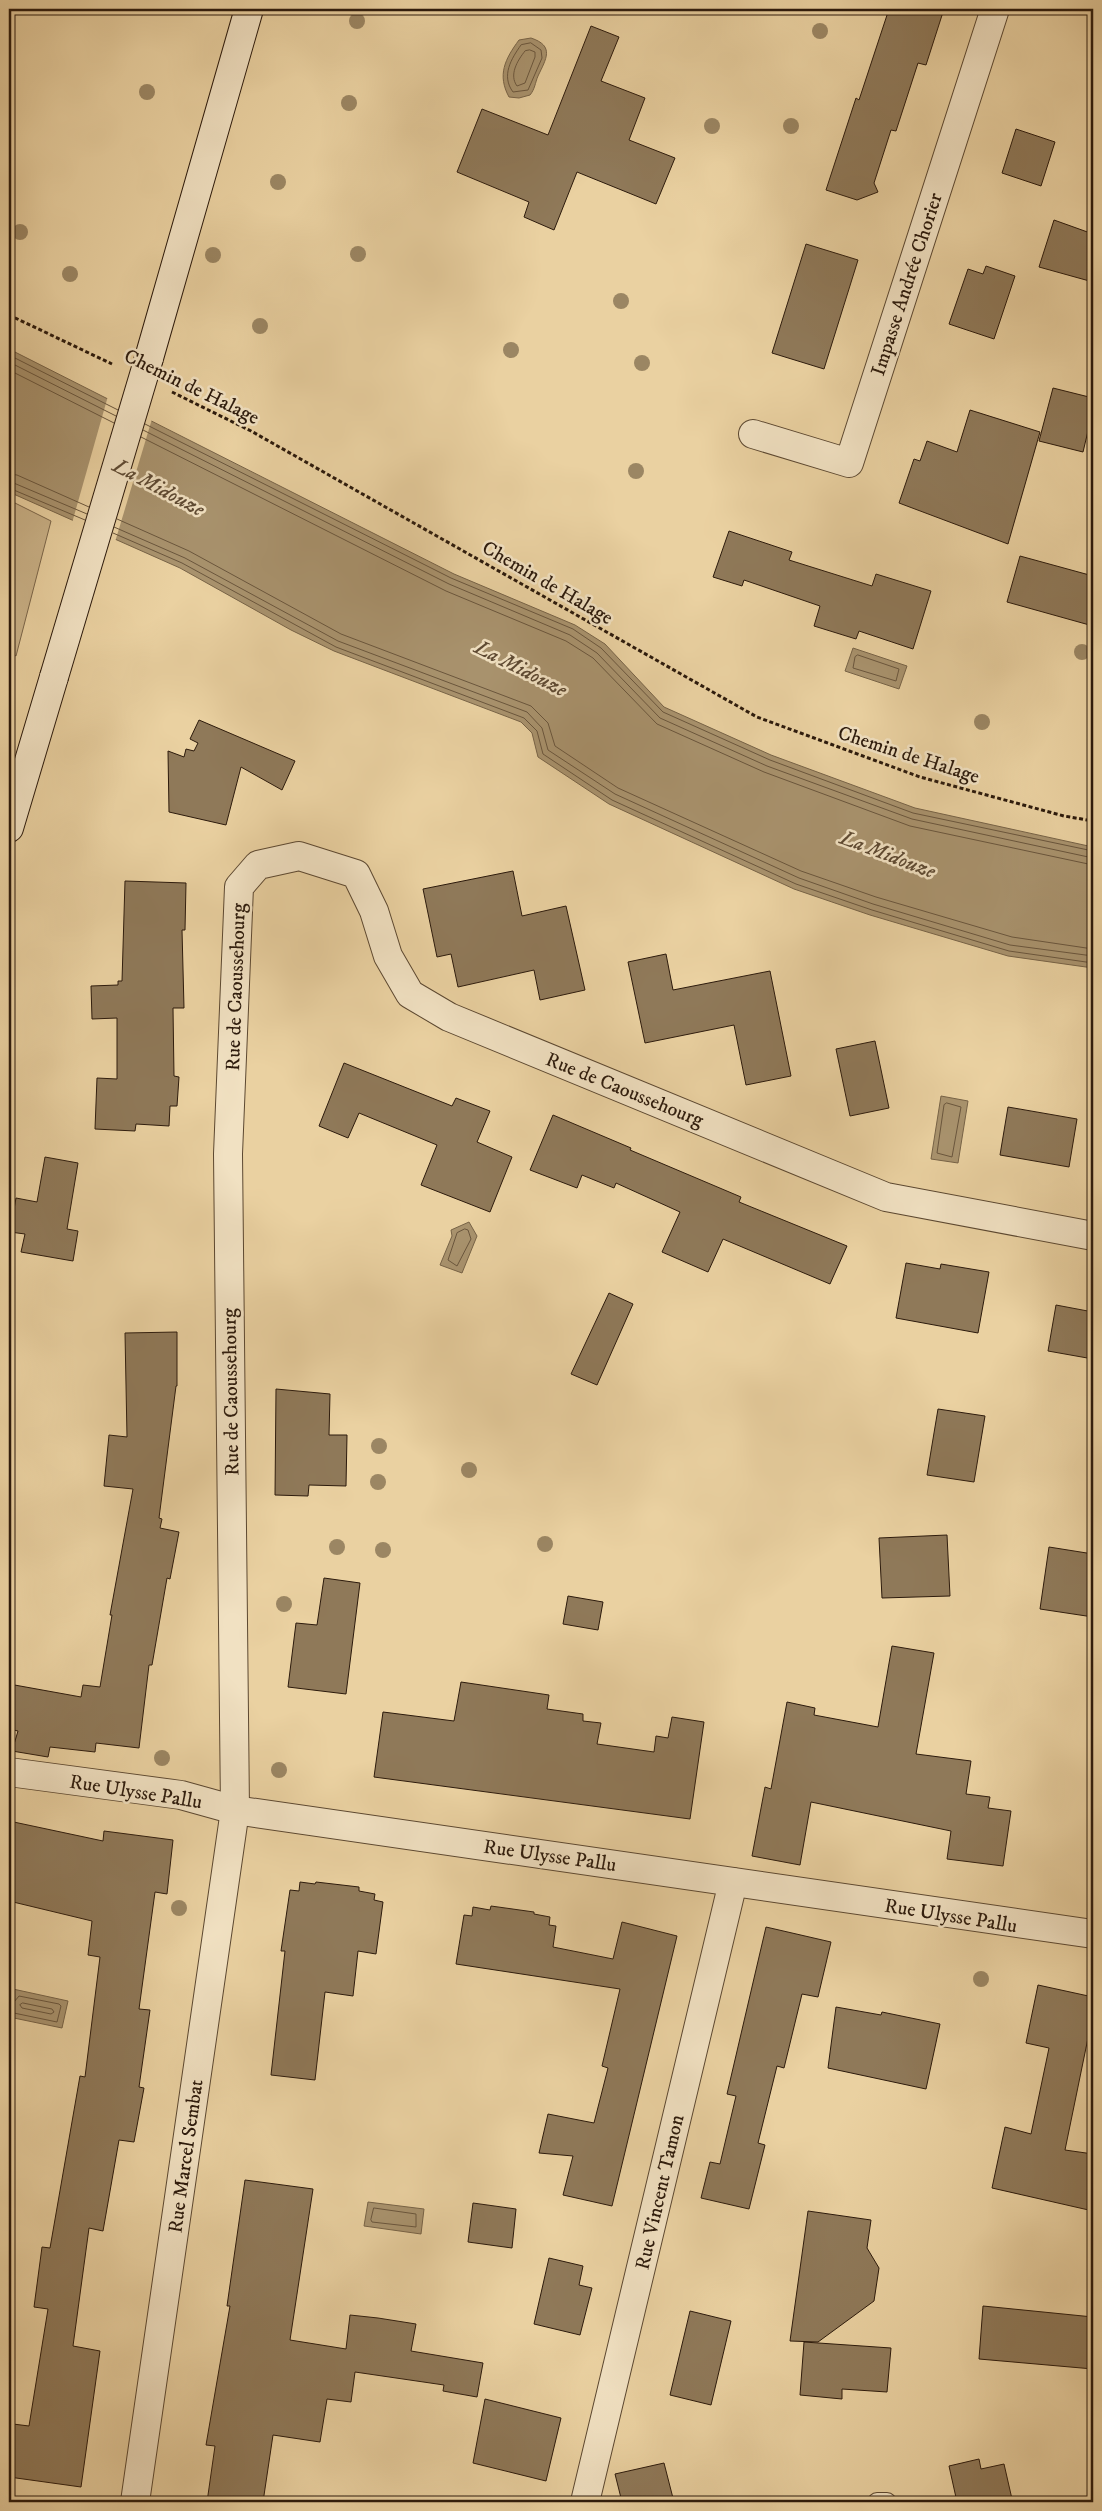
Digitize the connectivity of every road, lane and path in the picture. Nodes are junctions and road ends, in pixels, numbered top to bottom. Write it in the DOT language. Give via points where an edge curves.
graph roads {
  1 [pos="249,9"];
  2 [pos="995,9"];
  3 [pos="9,315"];
  4 [pos="120,368"];
  5 [pos="168,390"];
  6 [pos="753,434"];
  7 [pos="1093,821"];
  8 [pos="9,828"];
  9 [pos="1093,1236"];
  10 [pos="9,1772"];
  11 [pos="235,1810"];
  12 [pos="733,1882"];
  13 [pos="1093,1934"];
  14 [pos="135,2502"];
  15 [pos="585,2502"];
  16 [pos="877,2502"];
  17 [pos="887,2502"];
  1 -- 8 [label="street, bridge"];
  2 -- 6 [label="street, Impasse Andrée Chorier" via="849,464"];
  3 -- 4 [label="path, Chemin de Halage"];
  5 -- 7 [label="path, Chemin de Halage" via="251,431 757,717 920,777"];
  9 -- 11 [label="street, Rue de Caoussehourg" via="886,1197 449,1017 410,994 388,956 374,910 356,874 299,856 258,864 239,887 228,1154"];
  10 -- 11 [label="street, Rue Ulysse Pallu" via="182,1795"];
  11 -- 12 [label="street, Rue Ulysse Pallu"];
  11 -- 14 [label="street, Rue Marcel Sembat"];
  12 -- 13 [label="street, Rue Ulysse Pallu"];
  12 -- 15 [label="street, Rue Vincent Tamon"];
  16 -- 17 [label="lane"];
}
